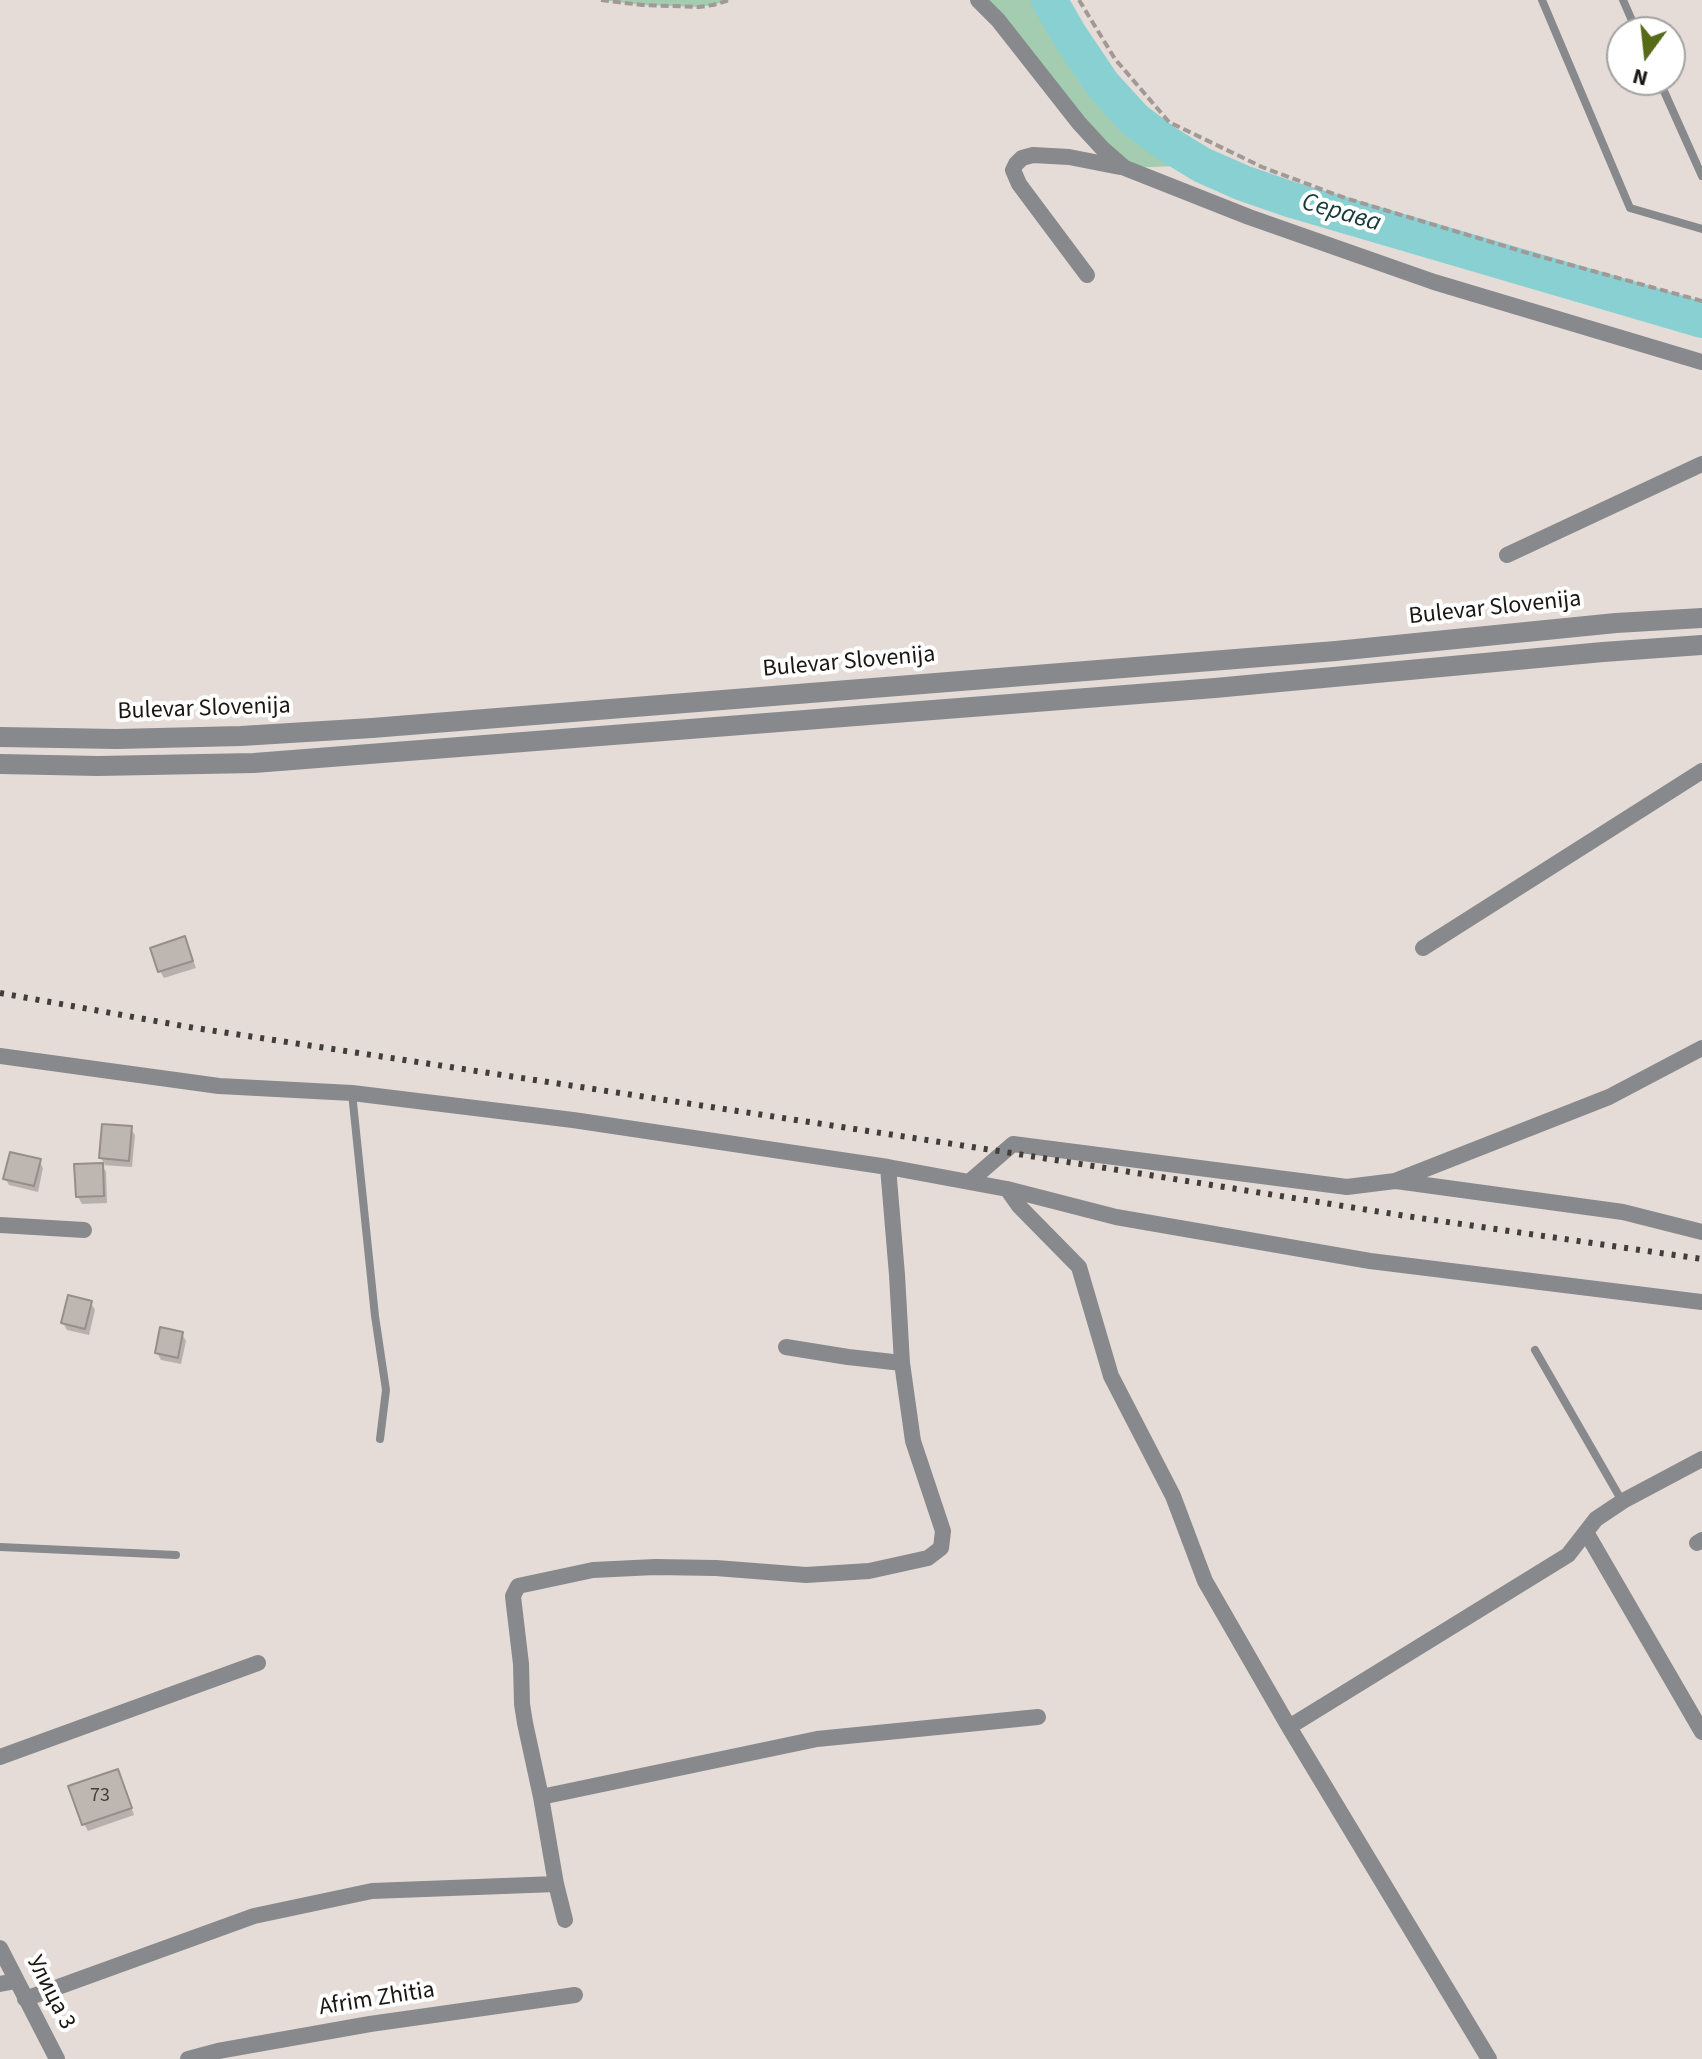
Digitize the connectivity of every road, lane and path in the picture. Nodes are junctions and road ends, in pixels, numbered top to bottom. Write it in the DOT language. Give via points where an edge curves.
graph roads {
  1 [pos="601,0"];
  2 [pos="730,0"];
  3 [pos="978,0"];
  4 [pos="1079,0"];
  5 [pos="1542,0"];
  6 [pos="1666,96"];
  7 [pos="1125,168"];
  8 [pos="1702,176"];
  9 [pos="1702,229"];
  10 [pos="1087,275"];
  11 [pos="1702,301"];
  12 [pos="1702,362"];
  13 [pos="1702,464"];
  14 [pos="1507,555"];
  15 [pos="1702,618"];
  16 [pos="1702,645"];
  17 [pos="0,737"];
  18 [pos="0,764"];
  19 [pos="1702,771"];
  20 [pos="1423,948"];
  21 [pos="1702,1048"];
  22 [pos="0,1056"];
  23 [pos="352,1093"];
  24 [pos="888,1167"];
  25 [pos="1395,1181"];
  26 [pos="969,1182"];
  27 [pos="1007,1189"];
  28 [pos="0,1225"];
  29 [pos="84,1230"];
  30 [pos="1702,1232"];
  31 [pos="1702,1302"];
  32 [pos="786,1347"];
  33 [pos="1535,1350"];
  34 [pos="902,1363"];
  35 [pos="380,1439"];
  36 [pos="1702,1459"];
  37 [pos="1623,1501"];
  38 [pos="1586,1532"];
  39 [pos="0,1547"];
  40 [pos="176,1555"];
  41 [pos="258,1663"];
  42 [pos="1038,1717"];
  43 [pos="1289,1727"];
  44 [pos="1702,1732"];
  45 [pos="0,1757"];
  46 [pos="541,1797"];
  47 [pos="556,1884"];
  48 [pos="565,1920"];
  49 [pos="0,1948"];
  50 [pos="8,1983"];
  51 [pos="575,1995"];
  52 [pos="25,1999"];
  53 [pos="57,2059"];
  54 [pos="188,2059"];
  55 [pos="1489,2059"];
  1 -- 2 [label="path" via="699,7"];
  3 -- 7 [label="street" via="1079,123"];
  4 -- 11 [label="path" via="1115,59 1169,122 1262,167 1345,198"];
  5 -- 9 [label="lane" via="1630,208"];
  6 -- 8 [label="lane"];
  7 -- 10 [label="street" via="1033,155 1022,158 1013,170"];
  7 -- 12 [label="street" via="1420,277"];
  13 -- 14 [label="street"];
  15 -- 17 [label="street, Bulevar Slovenija" via="372,728 241,736"];
  16 -- 18 [label="street" via="269,762"];
  19 -- 20 [label="street"];
  21 -- 25 [label="street" via="1609,1097"];
  22 -- 23 [label="street" via="219,1086"];
  23 -- 24 [label="street"];
  23 -- 35 [label="lane" via="386,1390"];
  24 -- 26 [label="street"];
  24 -- 34 [label="street"];
  25 -- 26 [label="street" via="1347,1187 1013,1144"];
  25 -- 30 [label="street" via="1623,1212"];
  26 -- 27 [label="street"];
  27 -- 31 [label="street" via="1116,1217 1370,1261"];
  27 -- 43 [label="street" via="1079,1267 1111,1376 1173,1496 1205,1581"];
  28 -- 29 [label="street"];
  32 -- 34 [label="street"];
  33 -- 37 [label="lane"];
  34 -- 46 [label="street" via="913,1441 943,1531 941,1548 928,1558 869,1571 806,1575 716,1568 593,1570 518,1586 513,1596 522,1704"];
  36 -- 37 [label="street"];
  37 -- 38 [label="street"];
  38 -- 43 [label="street" via="1568,1555"];
  38 -- 44 [label="street"];
  39 -- 40 [label="lane"];
  41 -- 45 [label="street"];
  42 -- 46 [label="street" via="817,1739"];
  43 -- 55 [label="street"];
  46 -- 47 [label="street"];
  47 -- 48 [label="street"];
  47 -- 52 [label="street" via="372,1891 254,1916"];
  49 -- 50 [label="street, Улица 3"];
  50 -- 52 [label="street, Улица 3"];
  51 -- 54 [label="street, Afrim Zhitia" via="370,2024"];
  52 -- 53 [label="street, Улица 3"];
}
